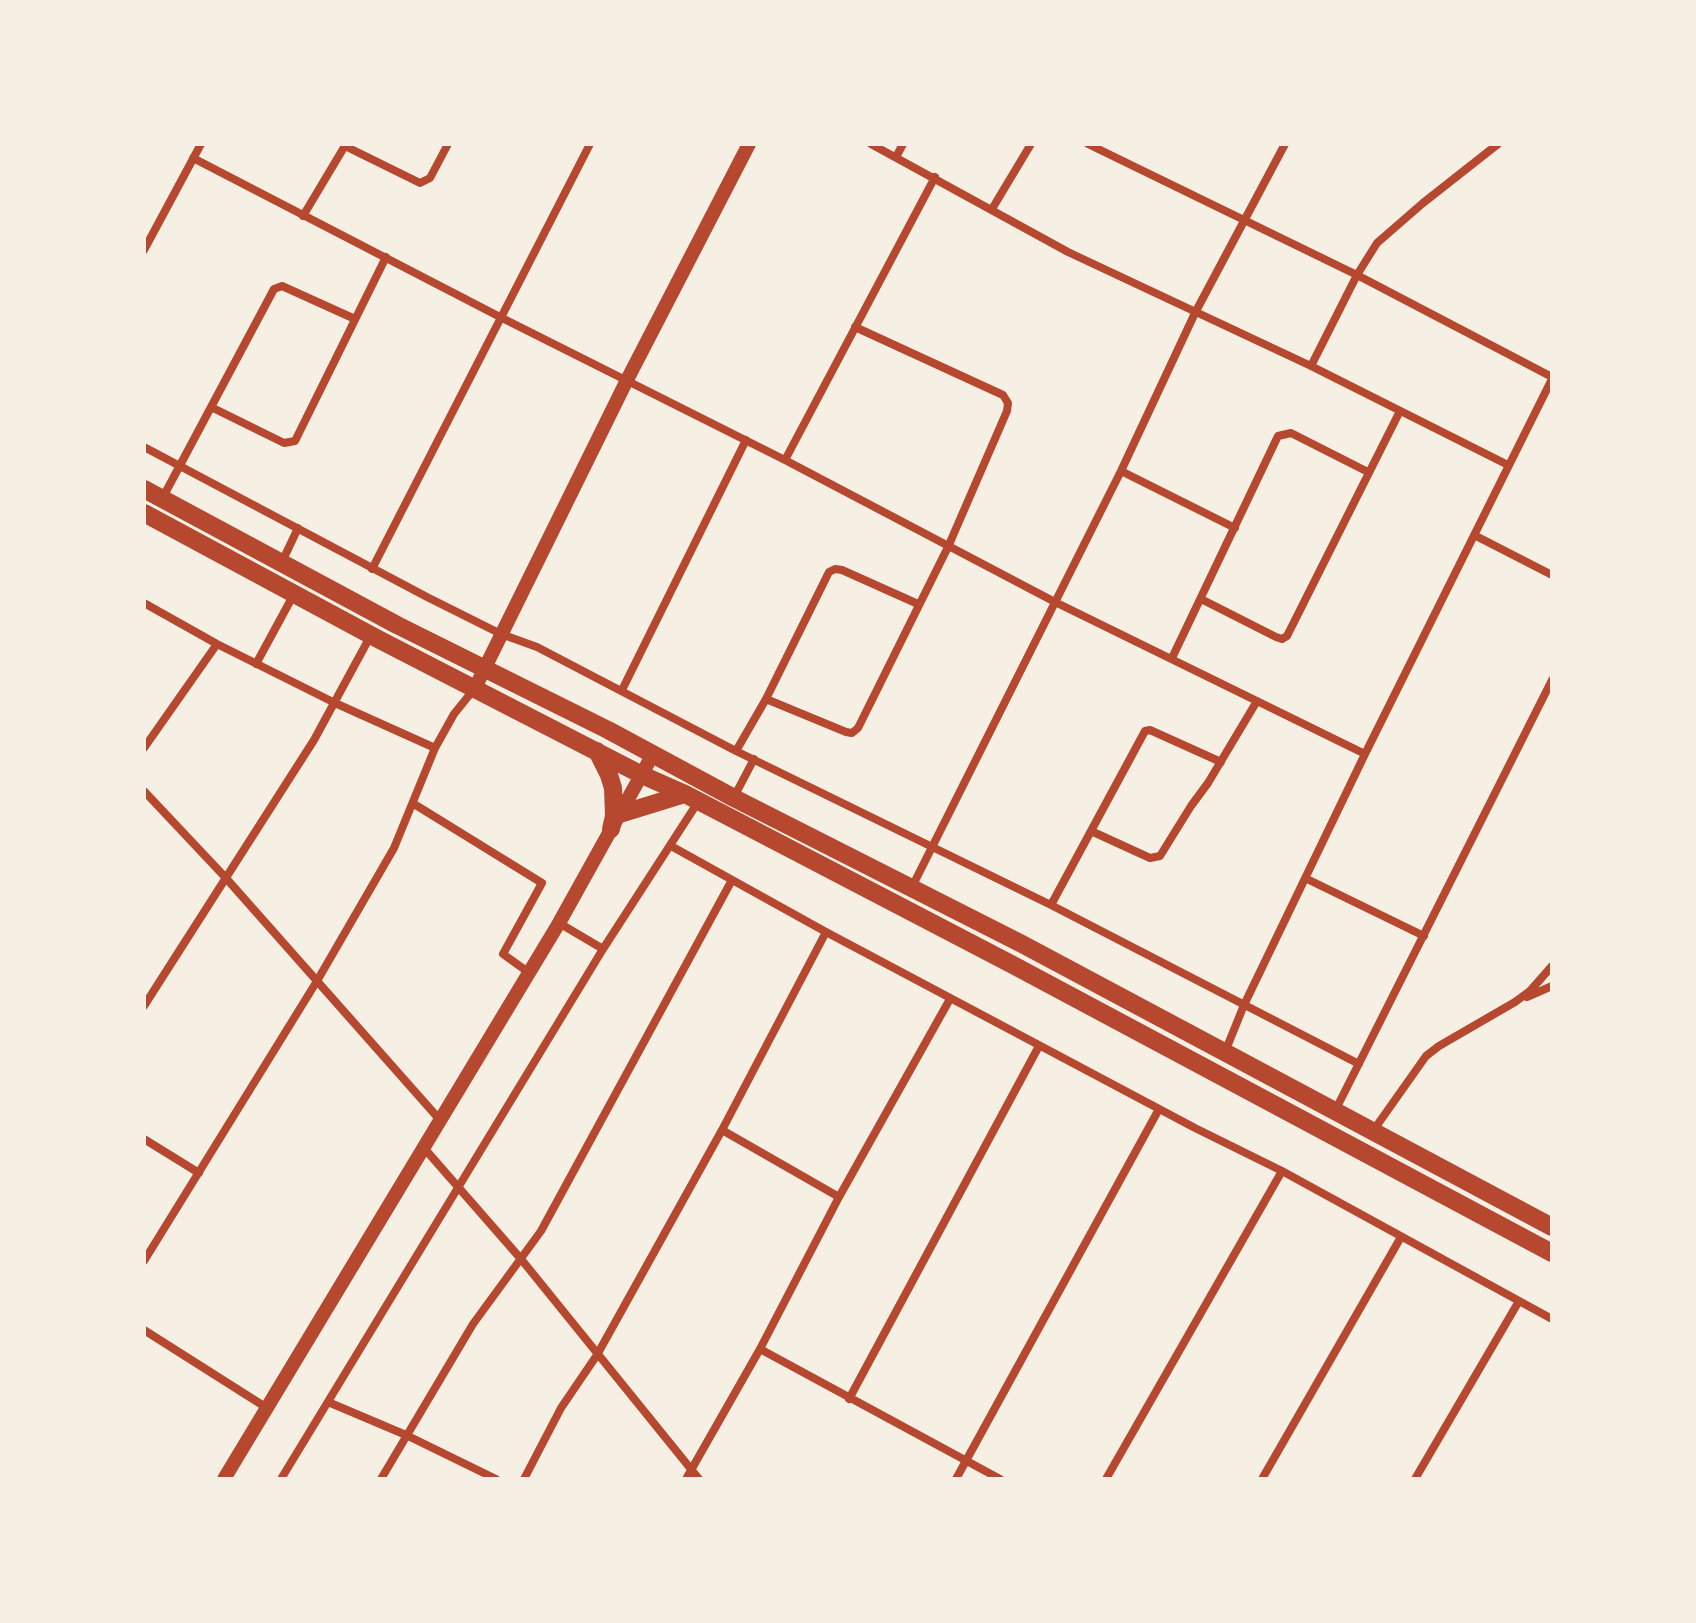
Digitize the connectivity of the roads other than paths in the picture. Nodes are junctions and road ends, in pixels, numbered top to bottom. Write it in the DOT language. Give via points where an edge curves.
graph roads {
  1 [pos="201,144"];
  2 [pos="448,144"];
  3 [pos="590,144"];
  4 [pos="749,144"];
  5 [pos="871,144"];
  6 [pos="903,144"];
  7 [pos="1031,144"];
  8 [pos="1088,144"];
  9 [pos="1285,144"];
  10 [pos="1498,144"];
  11 [pos="345,145"];
  12 [pos="896,157"];
  13 [pos="193,158"];
  14 [pos="935,177"];
  15 [pos="992,209"];
  16 [pos="303,216"];
  17 [pos="1244,221"];
  18 [pos="144,250"];
  19 [pos="386,257"];
  20 [pos="1357,275"];
  21 [pos="1195,313"];
  22 [pos="502,318"];
  23 [pos="355,319"];
  24 [pos="855,327"];
  25 [pos="1311,366"];
  26 [pos="1552,378"];
  27 [pos="627,380"];
  28 [pos="211,407"];
  29 [pos="1400,411"];
  30 [pos="746,440"];
  31 [pos="144,447"];
  32 [pos="785,460"];
  33 [pos="181,464"];
  34 [pos="1508,465"];
  35 [pos="1121,471"];
  36 [pos="1368,472"];
  37 [pos="144,489"];
  38 [pos="162,499"];
  39 [pos="144,513"];
  40 [pos="298,528"];
  41 [pos="1235,528"];
  42 [pos="1474,535"];
  43 [pos="948,547"];
  44 [pos="282,562"];
  45 [pos="372,569"];
  46 [pos="1552,575"];
  47 [pos="294,594"];
  48 [pos="1201,599"];
  49 [pos="1055,602"];
  50 [pos="144,603"];
  51 [pos="918,604"];
  52 [pos="501,634"];
  53 [pos="371,635"];
  54 [pos="217,644"];
  55 [pos="1172,658"];
  56 [pos="256,664"];
  57 [pos="485,668"];
  58 [pos="1552,680"];
  59 [pos="475,688"];
  60 [pos="622,690"];
  61 [pos="766,699"];
  62 [pos="1257,701"];
  63 [pos="335,703"];
  64 [pos="144,748"];
  65 [pos="435,748"];
  66 [pos="597,751"];
  67 [pos="736,751"];
  68 [pos="653,754"];
  69 [pos="1365,754"];
  70 [pos="754,759"];
  71 [pos="1221,762"];
  72 [pos="642,775"];
  73 [pos="144,791"];
  74 [pos="691,798"];
  75 [pos="734,798"];
  76 [pos="414,804"];
  77 [pos="615,822"];
  78 [pos="1091,831"];
  79 [pos="671,846"];
  80 [pos="932,849"];
  81 [pos="225,877"];
  82 [pos="1305,878"];
  83 [pos="732,880"];
  84 [pos="912,888"];
  85 [pos="1051,905"];
  86 [pos="559,923"];
  87 [pos="826,932"];
  88 [pos="1424,936"];
  89 [pos="603,949"];
  90 [pos="1552,966"];
  91 [pos="528,972"];
  92 [pos="317,981"];
  93 [pos="1552,986"];
  94 [pos="950,999"];
  95 [pos="1515,1002"];
  96 [pos="1244,1005"];
  97 [pos="144,1006"];
  98 [pos="1039,1046"];
  99 [pos="1224,1053"];
  100 [pos="1359,1064"];
  101 [pos="1159,1109"];
  102 [pos="1334,1112"];
  103 [pos="440,1120"];
  104 [pos="722,1130"];
  105 [pos="1373,1132"];
  106 [pos="144,1139"];
  107 [pos="424,1148"];
  108 [pos="1282,1171"];
  109 [pos="199,1173"];
  110 [pos="457,1187"];
  111 [pos="839,1197"];
  112 [pos="1552,1227"];
  113 [pos="1401,1237"];
  114 [pos="1552,1253"];
  115 [pos="521,1259"];
  116 [pos="144,1261"];
  117 [pos="1519,1301"];
  118 [pos="1552,1319"];
  119 [pos="144,1330"];
  120 [pos="760,1349"];
  121 [pos="597,1355"];
  122 [pos="849,1399"];
  123 [pos="328,1402"];
  124 [pos="267,1408"];
  125 [pos="406,1435"];
  126 [pos="966,1461"];
  127 [pos="691,1470"];
  128 [pos="224,1479"];
  129 [pos="281,1479"];
  130 [pos="381,1479"];
  131 [pos="496,1479"];
  132 [pos="524,1479"];
  133 [pos="686,1479"];
  134 [pos="699,1479"];
  135 [pos="956,1479"];
  136 [pos="1000,1479"];
  137 [pos="1106,1479"];
  138 [pos="1262,1479"];
  139 [pos="1415,1479"];
  1 -- 13 [label="street"];
  2 -- 11 [label="street" via="430,178 420,183"];
  3 -- 22 [label="street"];
  4 -- 27 [label="street"];
  5 -- 12 [label="street"];
  6 -- 12 [label="street"];
  7 -- 15 [label="street"];
  8 -- 17 [label="street"];
  9 -- 17 [label="street"];
  10 -- 20 [label="street" via="1385,235"];
  11 -- 16 [label="street"];
  12 -- 14 [label="street"];
  13 -- 16 [label="street"];
  13 -- 18 [label="street"];
  14 -- 15 [label="street"];
  14 -- 24 [label="street"];
  15 -- 21 [label="street"];
  16 -- 19 [label="street"];
  17 -- 20 [label="street"];
  17 -- 21 [label="street"];
  19 -- 22 [label="street"];
  19 -- 23 [label="street"];
  20 -- 25 [label="street"];
  20 -- 26 [label="street"];
  21 -- 25 [label="street"];
  21 -- 35 [label="street"];
  22 -- 27 [label="street"];
  22 -- 45 [label="street"];
  23 -- 28 [label="street" via="282,286 274,289"];
  23 -- 28 [label="street" via="291,444"];
  24 -- 32 [label="street"];
  24 -- 43 [label="street" via="1006,398 1007,411"];
  25 -- 29 [label="street"];
  26 -- 34 [label="street"];
  27 -- 30 [label="street"];
  27 -- 52 [label="street"];
  28 -- 33 [label="street"];
  29 -- 34 [label="street"];
  29 -- 36 [label="street"];
  30 -- 32 [label="street"];
  30 -- 60 [label="street"];
  31 -- 33 [label="street"];
  32 -- 43 [label="street"];
  33 -- 38 [label="street"];
  33 -- 40 [label="street"];
  34 -- 42 [label="street"];
  35 -- 41 [label="street"];
  35 -- 49 [label="street"];
  36 -- 41 [label="street" via="1282,433"];
  36 -- 48 [label="street" via="1287,636 1276,637"];
  37 -- 38 [label="highway"];
  38 -- 44 [label="highway"];
  39 -- 47 [label="highway"];
  40 -- 44 [label="street"];
  40 -- 45 [label="street"];
  41 -- 48 [label="street"];
  42 -- 46 [label="street"];
  42 -- 69 [label="street"];
  43 -- 49 [label="street"];
  43 -- 51 [label="street"];
  44 -- 57 [label="highway"];
  45 -- 52 [label="street"];
  47 -- 53 [label="highway"];
  47 -- 56 [label="street"];
  48 -- 55 [label="street"];
  49 -- 55 [label="street"];
  49 -- 80 [label="street"];
  50 -- 54 [label="street"];
  51 -- 61 [label="street" via="852,733"];
  51 -- 61 [label="street" via="842,570 829,572"];
  52 -- 57 [label="street"];
  52 -- 60 [label="street"];
  53 -- 59 [label="highway"];
  53 -- 63 [label="street"];
  54 -- 56 [label="street"];
  54 -- 64 [label="street"];
  55 -- 62 [label="street"];
  56 -- 63 [label="street"];
  57 -- 59 [label="street"];
  57 -- 68 [label="highway"];
  58 -- 88 [label="street"];
  59 -- 65 [label="street"];
  59 -- 66 [label="highway"];
  60 -- 67 [label="street"];
  61 -- 67 [label="street"];
  62 -- 69 [label="street"];
  62 -- 71 [label="street"];
  63 -- 65 [label="street"];
  63 -- 81 [label="street"];
  65 -- 76 [label="street"];
  66 -- 72 [label="highway"];
  66 -- 77 [label="highway" via="613,788"];
  67 -- 70 [label="street"];
  68 -- 72 [label="street"];
  68 -- 75 [label="highway"];
  69 -- 82 [label="street"];
  70 -- 75 [label="street"];
  70 -- 80 [label="street"];
  71 -- 78 [label="street" via="1160,856 1150,858"];
  71 -- 78 [label="street" via="1147,730"];
  72 -- 74 [label="highway"];
  72 -- 77 [label="street"];
  73 -- 81 [label="street"];
  74 -- 77 [label="highway"];
  74 -- 79 [label="street"];
  74 -- 114 [label="highway"];
  75 -- 84 [label="highway"];
  76 -- 91 [label="street" via="542,883 502,955"];
  76 -- 92 [label="street"];
  77 -- 86 [label="street"];
  78 -- 85 [label="street"];
  79 -- 83 [label="street"];
  79 -- 89 [label="street"];
  80 -- 84 [label="street"];
  80 -- 85 [label="street"];
  81 -- 92 [label="street"];
  81 -- 97 [label="street"];
  82 -- 88 [label="street"];
  82 -- 96 [label="street"];
  83 -- 87 [label="street"];
  83 -- 115 [label="street" via="571,1180"];
  84 -- 99 [label="highway"];
  85 -- 96 [label="street"];
  86 -- 89 [label="street"];
  86 -- 91 [label="street"];
  87 -- 94 [label="street"];
  87 -- 104 [label="street"];
  88 -- 100 [label="street"];
  89 -- 110 [label="street"];
  90 -- 95 [label="street"];
  91 -- 103 [label="street"];
  92 -- 103 [label="street"];
  92 -- 109 [label="street"];
  93 -- 95 [label="street"];
  94 -- 98 [label="street"];
  94 -- 111 [label="street"];
  95 -- 105 [label="street" via="1426,1056"];
  96 -- 99 [label="street"];
  96 -- 100 [label="street"];
  98 -- 101 [label="street"];
  98 -- 122 [label="street"];
  99 -- 102 [label="highway"];
  100 -- 102 [label="street"];
  101 -- 108 [label="street"];
  101 -- 126 [label="street"];
  102 -- 105 [label="highway"];
  103 -- 107 [label="street"];
  104 -- 111 [label="street"];
  104 -- 121 [label="street"];
  105 -- 112 [label="highway"];
  106 -- 109 [label="street"];
  107 -- 110 [label="street"];
  107 -- 124 [label="street"];
  108 -- 113 [label="street"];
  108 -- 137 [label="street"];
  109 -- 116 [label="street"];
  110 -- 115 [label="street"];
  110 -- 123 [label="street"];
  111 -- 120 [label="street"];
  113 -- 117 [label="street"];
  113 -- 138 [label="street"];
  115 -- 121 [label="street"];
  115 -- 125 [label="street" via="473,1324"];
  117 -- 118 [label="street"];
  117 -- 139 [label="street"];
  119 -- 124 [label="street"];
  120 -- 122 [label="street"];
  120 -- 127 [label="street"];
  121 -- 127 [label="street"];
  121 -- 132 [label="street" via="561,1408"];
  122 -- 126 [label="street"];
  123 -- 125 [label="street"];
  123 -- 129 [label="street"];
  124 -- 128 [label="street"];
  125 -- 130 [label="street"];
  125 -- 131 [label="street"];
  126 -- 135 [label="street"];
  126 -- 136 [label="street"];
  127 -- 133 [label="street"];
  127 -- 134 [label="street"];
}
